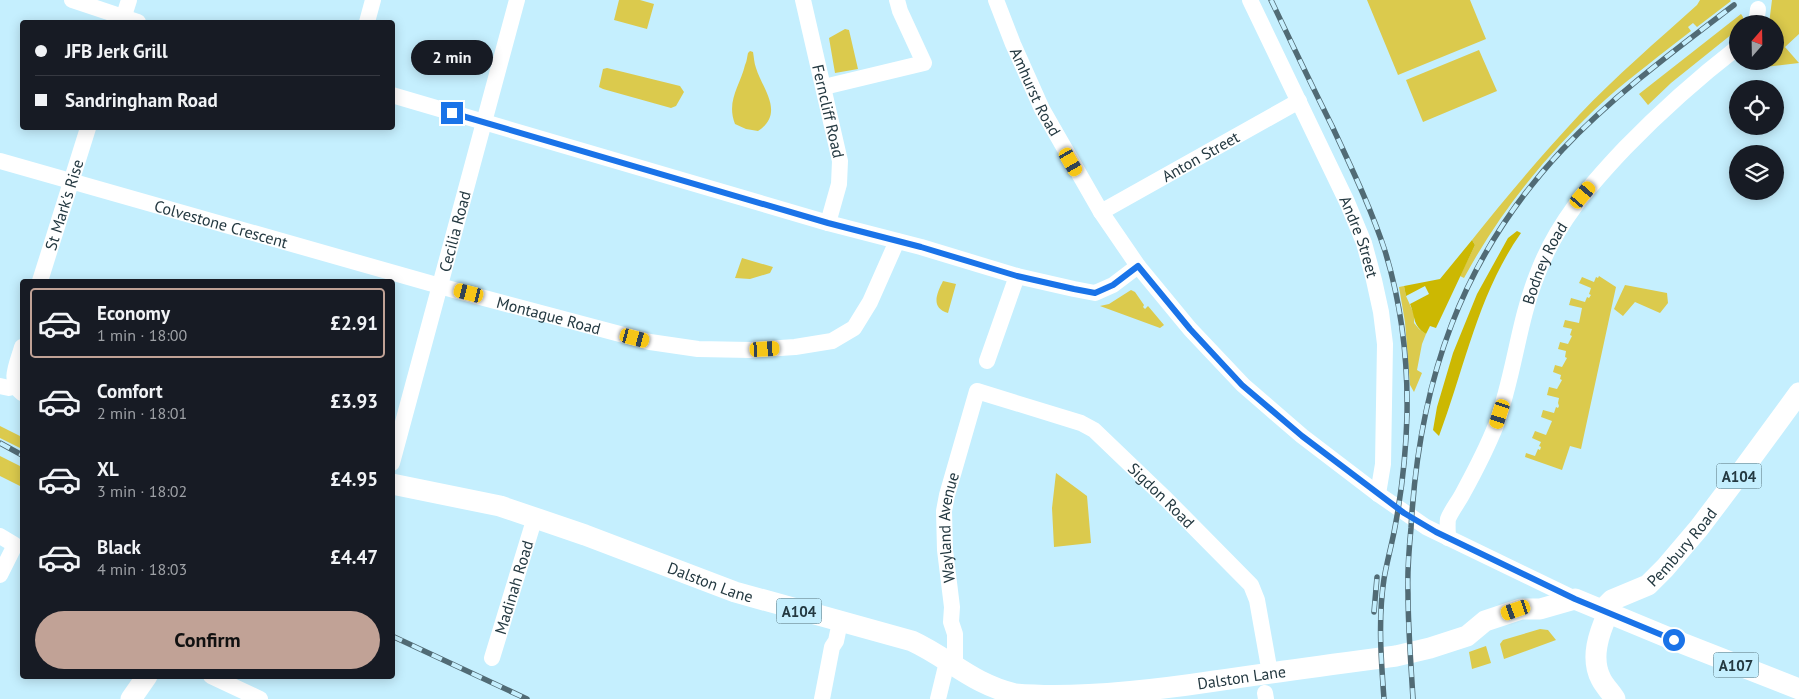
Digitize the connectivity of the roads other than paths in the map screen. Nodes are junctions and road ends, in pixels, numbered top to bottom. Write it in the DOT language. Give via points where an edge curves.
graph roads {
  1 [pos="72,0"];
  2 [pos="129,0"];
  3 [pos="373,0"];
  4 [pos="517,0"];
  5 [pos="803,0"];
  6 [pos="897,0"];
  7 [pos="996,0"];
  8 [pos="1250,0"];
  9 [pos="124,20"];
  10 [pos="127,20"];
  11 [pos="368,20"];
  12 [pos="1729,54"];
  13 [pos="824,87"];
  14 [pos="395,96"];
  15 [pos="1299,101"];
  16 [pos="483,122"];
  17 [pos="87,130"];
  18 [pos="0,161"];
  19 [pos="70,182"];
  20 [pos="1101,212"];
  21 [pos="828,223"];
  22 [pos="897,241"];
  23 [pos="1138,266"];
  24 [pos="1017,276"];
  25 [pos="41,279"];
  26 [pos="442,286"];
  27 [pos="20,354"];
  28 [pos="987,361"];
  29 [pos="13,388"];
  30 [pos="977,391"];
  31 [pos="1799,393"];
  32 [pos="395,452"];
  33 [pos="395,485"];
  34 [pos="1378,494"];
  35 [pos="534,518"];
  36 [pos="0,536"];
  37 [pos="1448,538"];
  38 [pos="0,575"];
  39 [pos="1575,599"];
  40 [pos="1605,612"];
  41 [pos="840,622"];
  42 [pos="492,658"];
  43 [pos="951,664"];
  44 [pos="145,679"];
  45 [pos="217,679"];
  46 [pos="1267,689"];
  47 [pos="1799,689"];
  48 [pos="132,699"];
  49 [pos="260,699"];
  50 [pos="822,699"];
  51 [pos="938,699"];
  52 [pos="1615,699"];
  1 -- 9 [label="street"];
  2 -- 10 [label="street"];
  3 -- 11 [label="street"];
  4 -- 16 [label="street, Cecilia Road"];
  5 -- 13 [label="street, Ferncliff Road"];
  6 -- 13 [label="street" via="924,63"];
  7 -- 20 [label="street, Amhurst Road" via="1042,108"];
  8 -- 15 [label="street, Andre Street"];
  12 -- 37 [label="street, Bodney Road" via="1644,128 1603,171 1562,224 1537,275 1496,427 1448,520"];
  13 -- 21 [label="street, Ferncliff Road" via="840,161 839,184"];
  14 -- 16 [label="street"];
  15 -- 20 [label="street, Anton Street"];
  15 -- 34 [label="street, Andre Street" via="1364,243 1381,312 1385,344 1385,425"];
  16 -- 21 [label="street"];
  16 -- 26 [label="street, Cecilia Road"];
  17 -- 19 [label="street, St Mark's Rise"];
  18 -- 19 [label="street, Colvestone Crescent"];
  19 -- 25 [label="street, St Mark's Rise"];
  19 -- 26 [label="street, Colvestone Crescent"];
  20 -- 23 [label="street, Amhurst Road"];
  21 -- 22 [label="street"];
  22 -- 24 [label="street"];
  22 -- 26 [label="street, Montague Road" via="870,302 854,328 832,341 795,347 698,349 650,342"];
  23 -- 24 [label="street" via="1113,285 1095,293"];
  23 -- 34 [label="street, Amhurst Road" via="1242,385"];
  24 -- 28 [label="street"];
  26 -- 32 [label="street, Cecilia Road"];
  27 -- 29 [label="street"];
  30 -- 43 [label="street, Wayland Avenue" via="944,511 951,622 956,648"];
  30 -- 46 [label="street, Sigdon Road" via="1094,430 1251,585 1257,600"];
  31 -- 40 [label="main road, Pembury Road / A104" via="1734,483 1665,568 1648,585 1612,600"];
  33 -- 35 [label="main road, Dalston Lane / A104" via="484,502"];
  34 -- 37 [label="street, Amhurst Road"];
  35 -- 41 [label="main road, Dalston Lane / A104" via="735,592"];
  35 -- 42 [label="street, Madinah Road"];
  36 -- 38 [label="street" via="14,545"];
  37 -- 39 [label="street, Amhurst Road"];
  39 -- 40 [label="main road"];
  39 -- 46 [label="main road, Dalston Lane / A104" via="1540,609 1508,613 1485,621 1466,636 1430,648"];
  40 -- 47 [label="main road, A107"];
  40 -- 52 [label="main road" via="1596,661 1600,679"];
  41 -- 43 [label="main road, Dalston Lane / A104" via="912,641"];
  41 -- 50 [label="street"];
  43 -- 46 [label="main road, Dalston Lane / A104" via="982,684 999,690 1054,699 1144,692"];
  43 -- 51 [label="street, Wayland Avenue"];
  44 -- 48 [label="main road"];
  45 -- 49 [label="street"];
}
